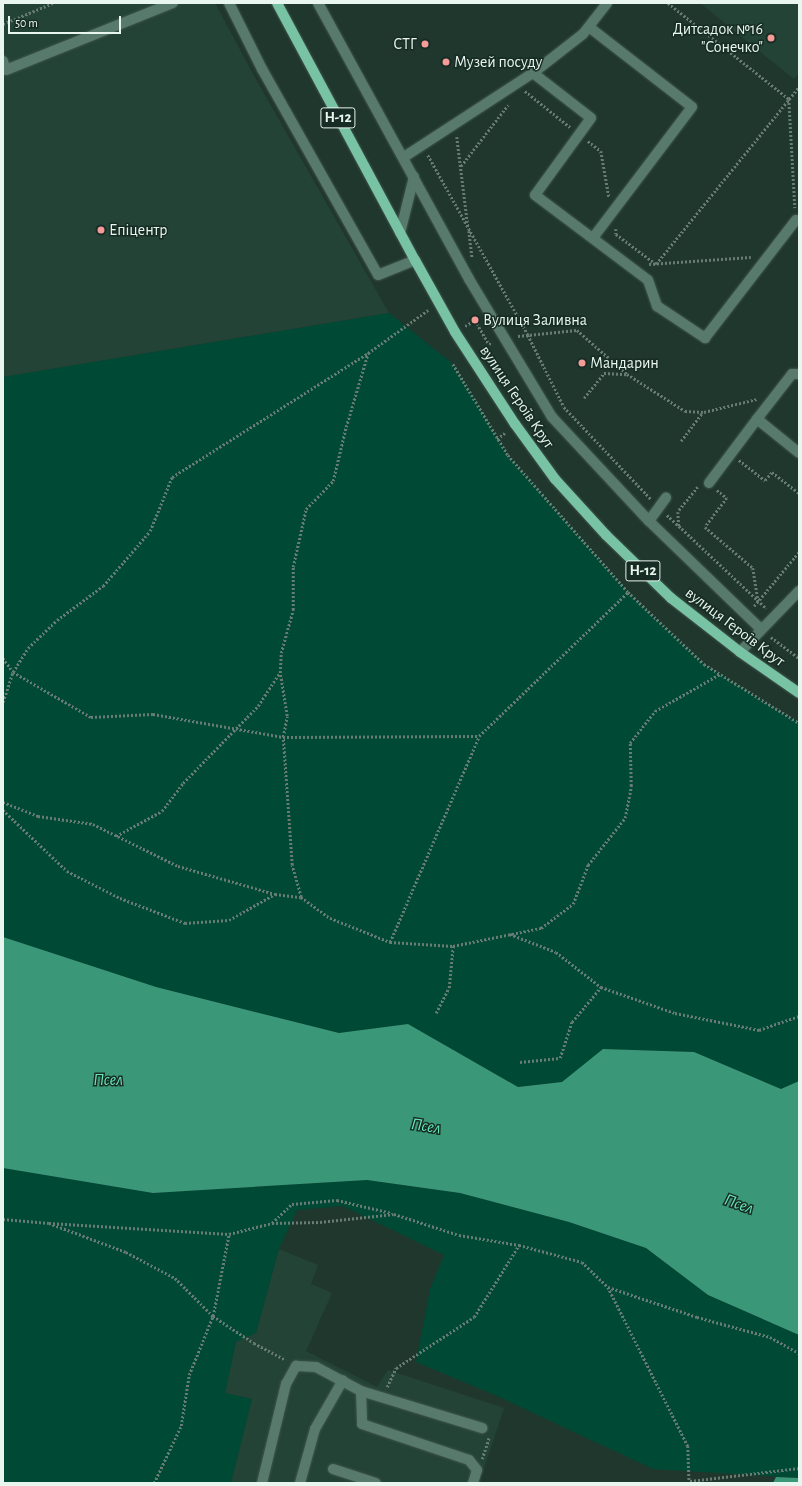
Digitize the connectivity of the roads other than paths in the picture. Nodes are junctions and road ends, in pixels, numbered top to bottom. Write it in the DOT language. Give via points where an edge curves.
graph roads {
  1 [pos="173,3"];
  2 [pos="229,3"];
  3 [pos="277,3"];
  4 [pos="318,3"];
  5 [pos="607,3"];
  6 [pos="589,27"];
  7 [pos="3,61"];
  8 [pos="533,73"];
  9 [pos="404,157"];
  10 [pos="414,177"];
  11 [pos="796,220"];
  12 [pos="400,233"];
  13 [pos="593,238"];
  14 [pos="415,260"];
  15 [pos="799,374"];
  16 [pos="757,419"];
  17 [pos="799,453"];
  18 [pos="704,484"];
  19 [pos="666,498"];
  20 [pos="649,521"];
  21 [pos="799,591"];
  22 [pos="761,630"];
  23 [pos="740,652"];
  24 [pos="799,693"];
  25 [pos="342,1380"];
  26 [pos="361,1391"];
  27 [pos="482,1428"];
  28 [pos="333,1469"];
  29 [pos="262,1483"];
  30 [pos="300,1483"];
  31 [pos="376,1483"];
  32 [pos="473,1483"];
  1 -- 7 [label="lane" via="6,70"];
  2 -- 14 [label="lane" via="262,69 378,275"];
  3 -- 12 [label="main road, вулиця Героїв Крут / Н-12"];
  4 -- 9 [label="lane"];
  5 -- 6 [label="lane"];
  6 -- 8 [label="lane" via="584,34"];
  6 -- 13 [label="lane" via="692,107"];
  8 -- 9 [label="lane"];
  8 -- 13 [label="lane" via="591,118 535,195"];
  9 -- 10 [label="lane"];
  10 -- 12 [label="lane"];
  10 -- 20 [label="lane" via="469,279 552,417"];
  11 -- 13 [label="lane" via="705,338 657,306 648,280"];
  12 -- 14 [label="main road, вулиця Героїв Крут / Н-12"];
  14 -- 23 [label="main road, вулиця Героїв Крут / Н-12" via="455,332 515,424 555,479 606,535 671,598"];
  15 -- 16 [label="lane" via="792,374"];
  16 -- 17 [label="lane"];
  16 -- 18 [label="lane"];
  19 -- 20 [label="lane"];
  20 -- 22 [label="lane"];
  21 -- 22 [label="lane"];
  22 -- 23 [label="lane"];
  23 -- 24 [label="main road, вулиця Героїв Крут / Н-12"];
  25 -- 26 [label="lane"];
  25 -- 29 [label="lane" via="316,1367 296,1366 286,1384"];
  25 -- 30 [label="lane" via="315,1429"];
  26 -- 27 [label="lane"];
  26 -- 32 [label="lane" via="362,1424 469,1460 477,1470"];
  28 -- 31 [label="lane"];
}
